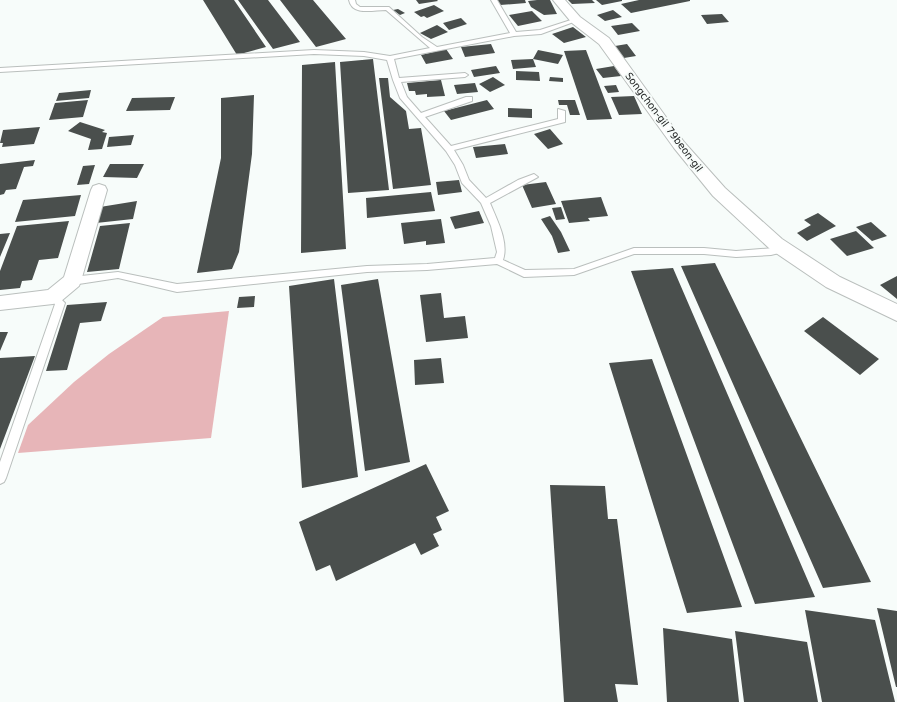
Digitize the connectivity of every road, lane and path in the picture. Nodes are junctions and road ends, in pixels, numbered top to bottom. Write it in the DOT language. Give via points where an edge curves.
graph roads {
  1 [pos="352,0"];
  2 [pos="387,0"];
  3 [pos="494,0"];
  4 [pos="559,0"];
  5 [pos="387,8"];
  6 [pos="576,20"];
  7 [pos="514,34"];
  8 [pos="435,49"];
  9 [pos="390,58"];
  10 [pos="0,70"];
  11 [pos="465,75"];
  12 [pos="396,80"];
  13 [pos="469,99"];
  14 [pos="561,112"];
  15 [pos="420,116"];
  16 [pos="449,150"];
  17 [pos="534,177"];
  18 [pos="99,190"];
  19 [pos="484,202"];
  20 [pos="784,250"];
  21 [pos="498,261"];
  22 [pos="72,282"];
  23 [pos="53,297"];
  24 [pos="0,303"];
  25 [pos="897,313"];
  26 [pos="0,478"];
  1 -- 5 [label="lane" via="353,5 359,9"];
  2 -- 5 [label="lane"];
  3 -- 7 [label="lane"];
  4 -- 6 [label="street, Songchon-gil 79beon-gil"];
  5 -- 8 [label="lane"];
  6 -- 7 [label="lane" via="541,32"];
  6 -- 20 [label="street, Songchon-gil 79beon-gil" via="604,41 678,145 719,192"];
  7 -- 8 [label="lane"];
  8 -- 9 [label="lane"];
  9 -- 10 [label="lane" via="314,52"];
  9 -- 12 [label="lane"];
  11 -- 12 [label="lane"];
  12 -- 15 [label="lane" via="404,98"];
  13 -- 15 [label="lane"];
  14 -- 16 [label="lane" via="562,120"];
  15 -- 16 [label="lane"];
  16 -- 19 [label="lane" via="459,165 465,181"];
  17 -- 19 [label="lane" via="517,182 502,194"];
  18 -- 22 [label="street"];
  19 -- 21 [label="lane" via="495,226 501,252"];
  20 -- 21 [label="lane" via="736,254 704,251 634,251 574,272 524,274"];
  20 -- 25 [label="street, Songchon-gil 79beon-gil" via="833,282"];
  21 -- 22 [label="lane" via="367,269 177,288 118,275"];
  22 -- 23 [label="street"];
  23 -- 24 [label="street"];
  23 -- 26 [label="lane" via="60,303"];
}
